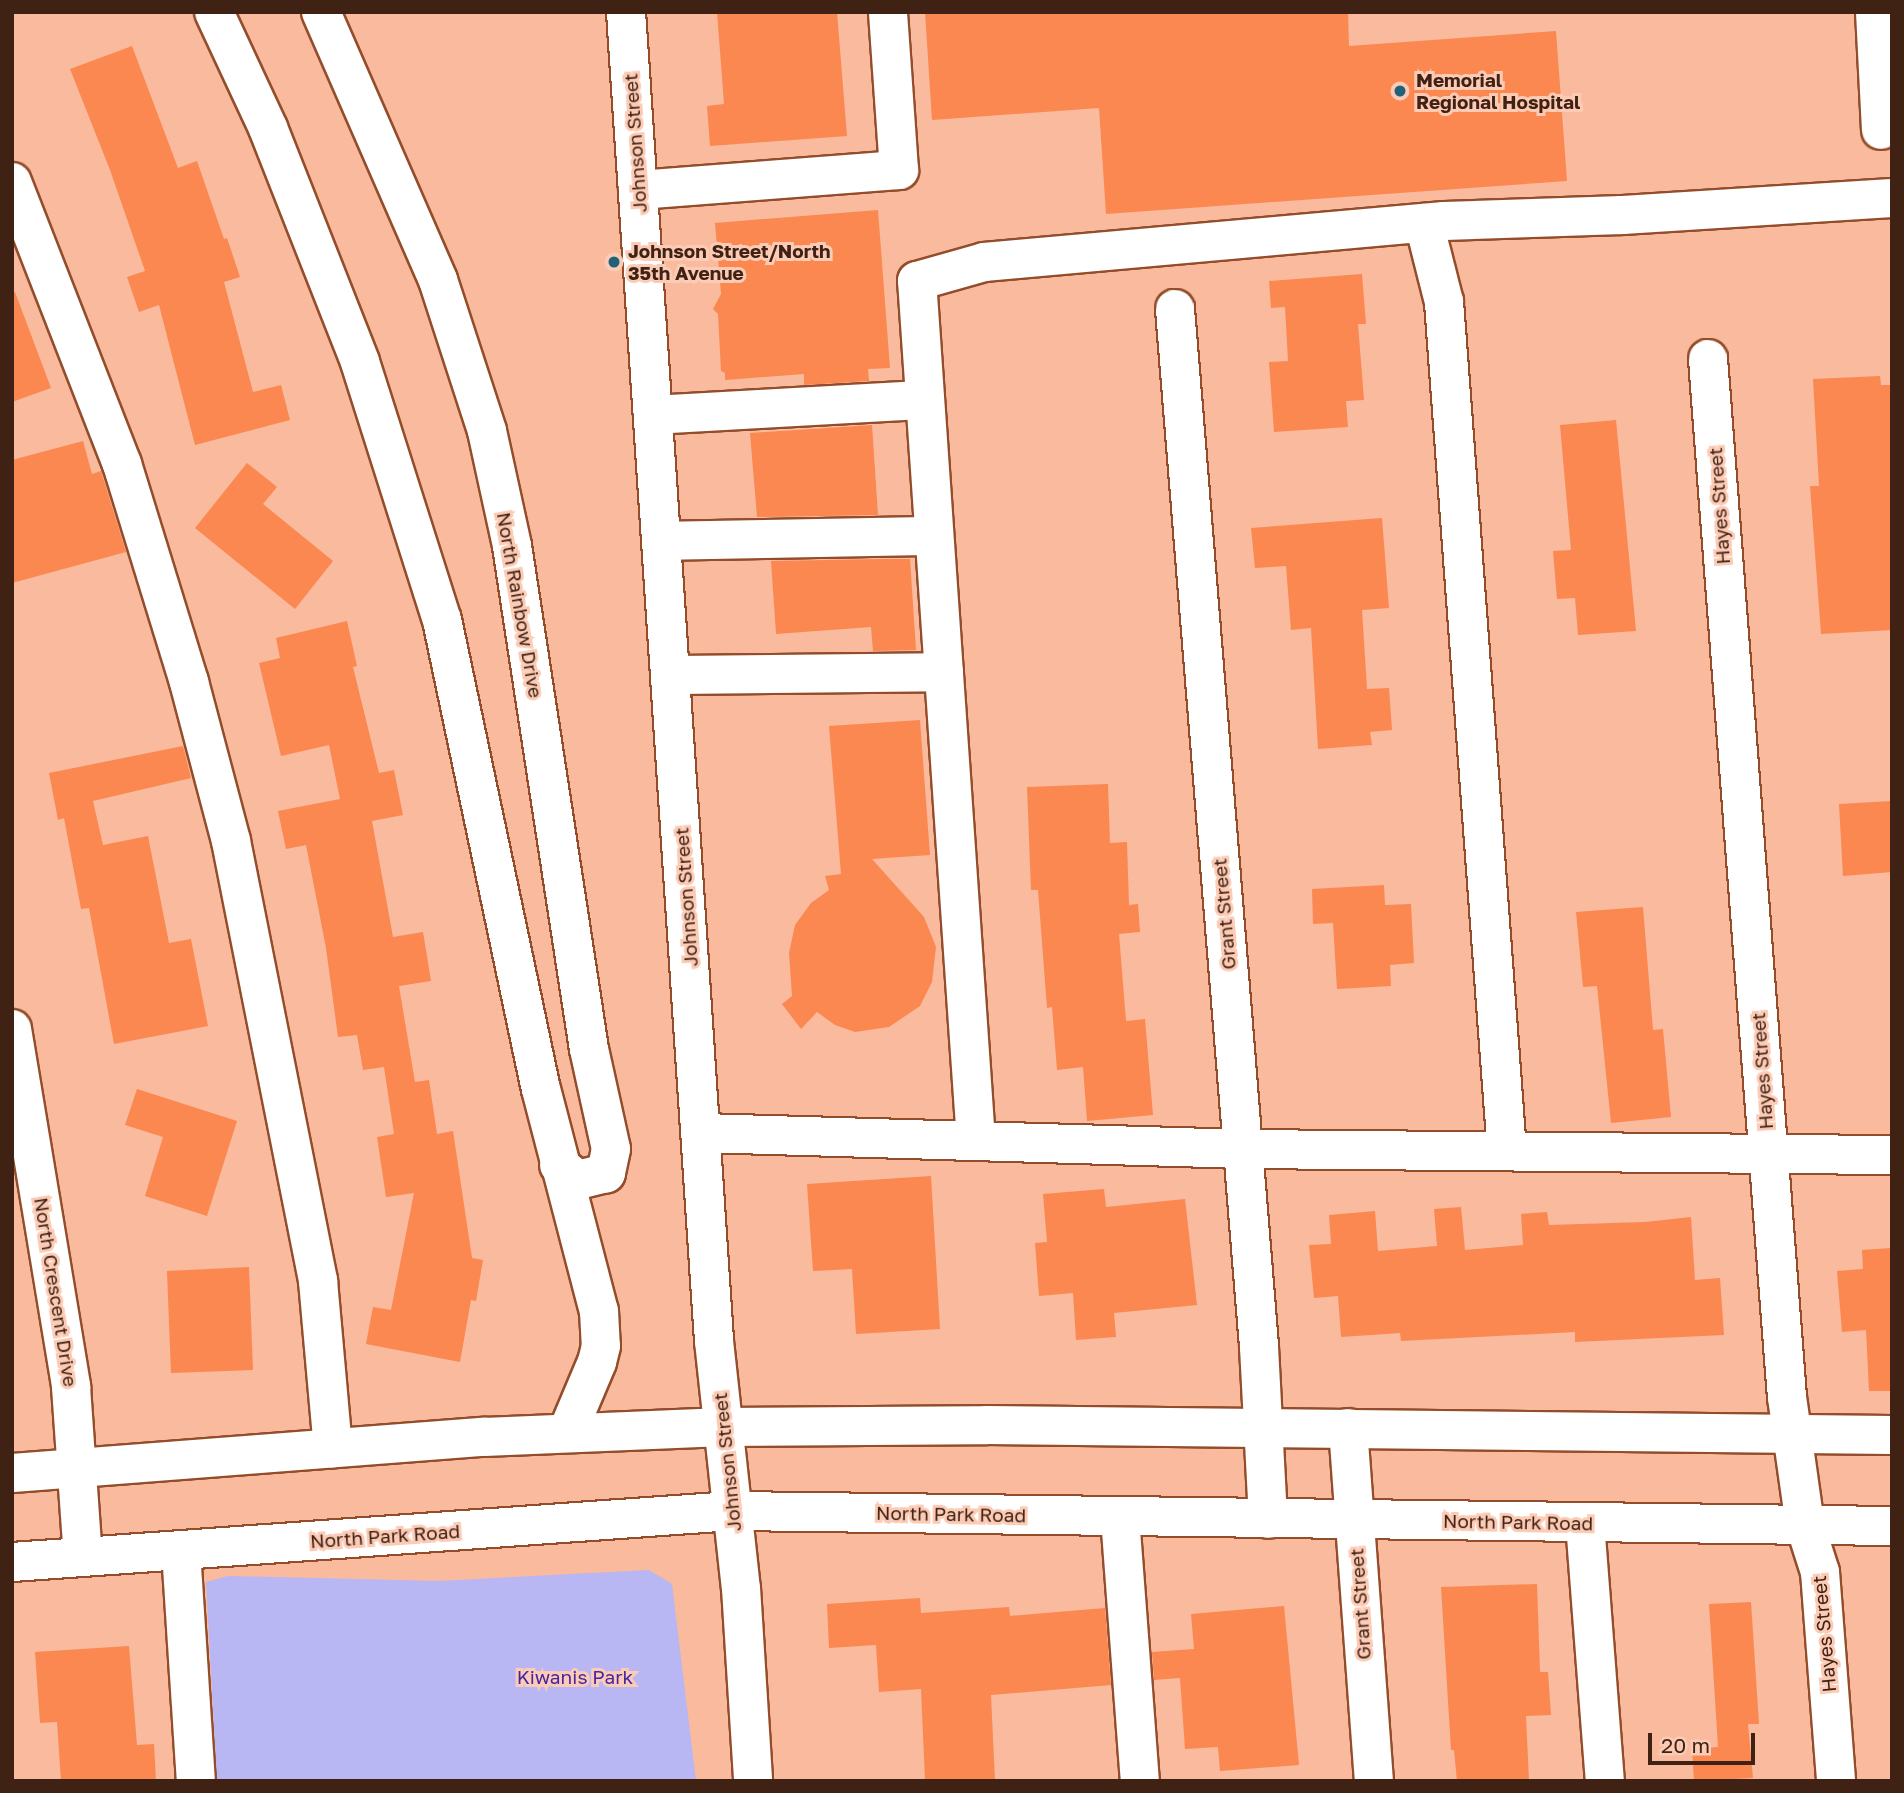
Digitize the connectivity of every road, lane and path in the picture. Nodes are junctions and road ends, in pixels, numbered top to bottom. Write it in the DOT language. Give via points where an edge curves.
graph roads {
  1 [pos="214,12"];
  2 [pos="321,12"];
  3 [pos="626,12"];
  4 [pos="888,12"];
  5 [pos="1875,12"];
  6 [pos="1885,74"];
  7 [pos="1881,130"];
  8 [pos="12,182"];
  9 [pos="638,190"];
  10 [pos="1892,198"];
  11 [pos="1424,223"];
  12 [pos="1175,309"];
  13 [pos="1708,359"];
  14 [pos="925,400"];
  15 [pos="653,415"];
  16 [pos="934,537"];
  17 [pos="662,541"];
  18 [pos="944,672"];
  19 [pos="671,675"];
  20 [pos="12,1029"];
  21 [pos="702,1133"];
  22 [pos="976,1142"];
  23 [pos="1243,1149"];
  24 [pos="1507,1151"];
  25 [pos="1769,1154"];
  26 [pos="1892,1155"];
  27 [pos="559,1166"];
  28 [pos="27,1195"];
  29 [pos="724,1427"];
  30 [pos="1264,1428"];
  31 [pos="1348,1428"];
  32 [pos="567,1433"];
  33 [pos="1794,1434"];
  34 [pos="1892,1435"];
  35 [pos="333,1448"];
  36 [pos="76,1468"];
  37 [pos="12,1473"];
  38 [pos="732,1511"];
  39 [pos="1120,1517"];
  40 [pos="1268,1519"];
  41 [pos="1354,1520"];
  42 [pos="1585,1523"];
  43 [pos="1805,1525"];
  44 [pos="1892,1526"];
  45 [pos="181,1550"];
  46 [pos="83,1557"];
  47 [pos="12,1562"];
  48 [pos="196,1781"];
  49 [pos="753,1781"];
  50 [pos="1140,1781"];
  51 [pos="1374,1781"];
  52 [pos="1605,1781"];
  53 [pos="1836,1781"];
  1 -- 27 [label="street" via="268,128 360,362 442,620"];
  2 -- 27 [label="street, North Rainbow Drive" via="438,280 487,431 512,546 589,1049 611,1149 606,1173 578,1180"];
  3 -- 9 [label="street, Johnson Street"];
  4 -- 9 [label="street" via="898,170"];
  5 -- 6 [label="street"];
  6 -- 7 [label="street"];
  8 -- 35 [label="street" via="122,464 189,682 231,841 318,1281"];
  9 -- 15 [label="street, Johnson Street"];
  10 -- 11 [label="street"];
  11 -- 14 [label="street" via="984,262 917,281"];
  11 -- 24 [label="street" via="1444,302"];
  12 -- 23 [label="street, Grant Street"];
  13 -- 25 [label="street, Hayes Street"];
  14 -- 15 [label="street"];
  14 -- 16 [label="street"];
  15 -- 17 [label="street, Johnson Street"];
  16 -- 17 [label="street"];
  16 -- 18 [label="street"];
  17 -- 19 [label="street, Johnson Street"];
  18 -- 19 [label="street"];
  18 -- 22 [label="street"];
  19 -- 21 [label="street, Johnson Street"];
  20 -- 28 [label="street, North Crescent Drive"];
  21 -- 22 [label="street"];
  21 -- 29 [label="street, Johnson Street"];
  22 -- 23 [label="street"];
  23 -- 24 [label="street"];
  23 -- 30 [label="street, Grant Street"];
  24 -- 25 [label="street"];
  25 -- 26 [label="street"];
  25 -- 33 [label="street, Hayes Street" via="1787,1397"];
  27 -- 32 [label="street" via="596,1295 601,1330 597,1362"];
  28 -- 36 [label="street, North Crescent Drive" via="71,1387"];
  29 -- 30 [label="street"];
  29 -- 32 [label="street"];
  29 -- 38 [label="street, Johnson Street"];
  30 -- 31 [label="street"];
  30 -- 40 [label="street, Grant Street"];
  31 -- 33 [label="street"];
  31 -- 41 [label="street, Grant Street"];
  32 -- 35 [label="street"];
  33 -- 34 [label="street"];
  33 -- 43 [label="street, Hayes Street"];
  35 -- 36 [label="street"];
  36 -- 37 [label="street"];
  36 -- 46 [label="street, North Crescent Drive"];
  38 -- 39 [label="street, North Park Road"];
  38 -- 45 [label="street, North Park Road"];
  38 -- 49 [label="street, Johnson Street"];
  39 -- 40 [label="street, North Park Road"];
  39 -- 50 [label="street"];
  40 -- 41 [label="street, North Park Road"];
  41 -- 42 [label="street, North Park Road"];
  41 -- 51 [label="street, Grant Street"];
  42 -- 43 [label="street, North Park Road"];
  42 -- 52 [label="street"];
  43 -- 44 [label="street, North Park Road"];
  43 -- 53 [label="street, Hayes Street" via="1820,1572"];
  45 -- 46 [label="street, North Park Road"];
  45 -- 48 [label="street"];
  46 -- 47 [label="street, North Park Road"];
}
